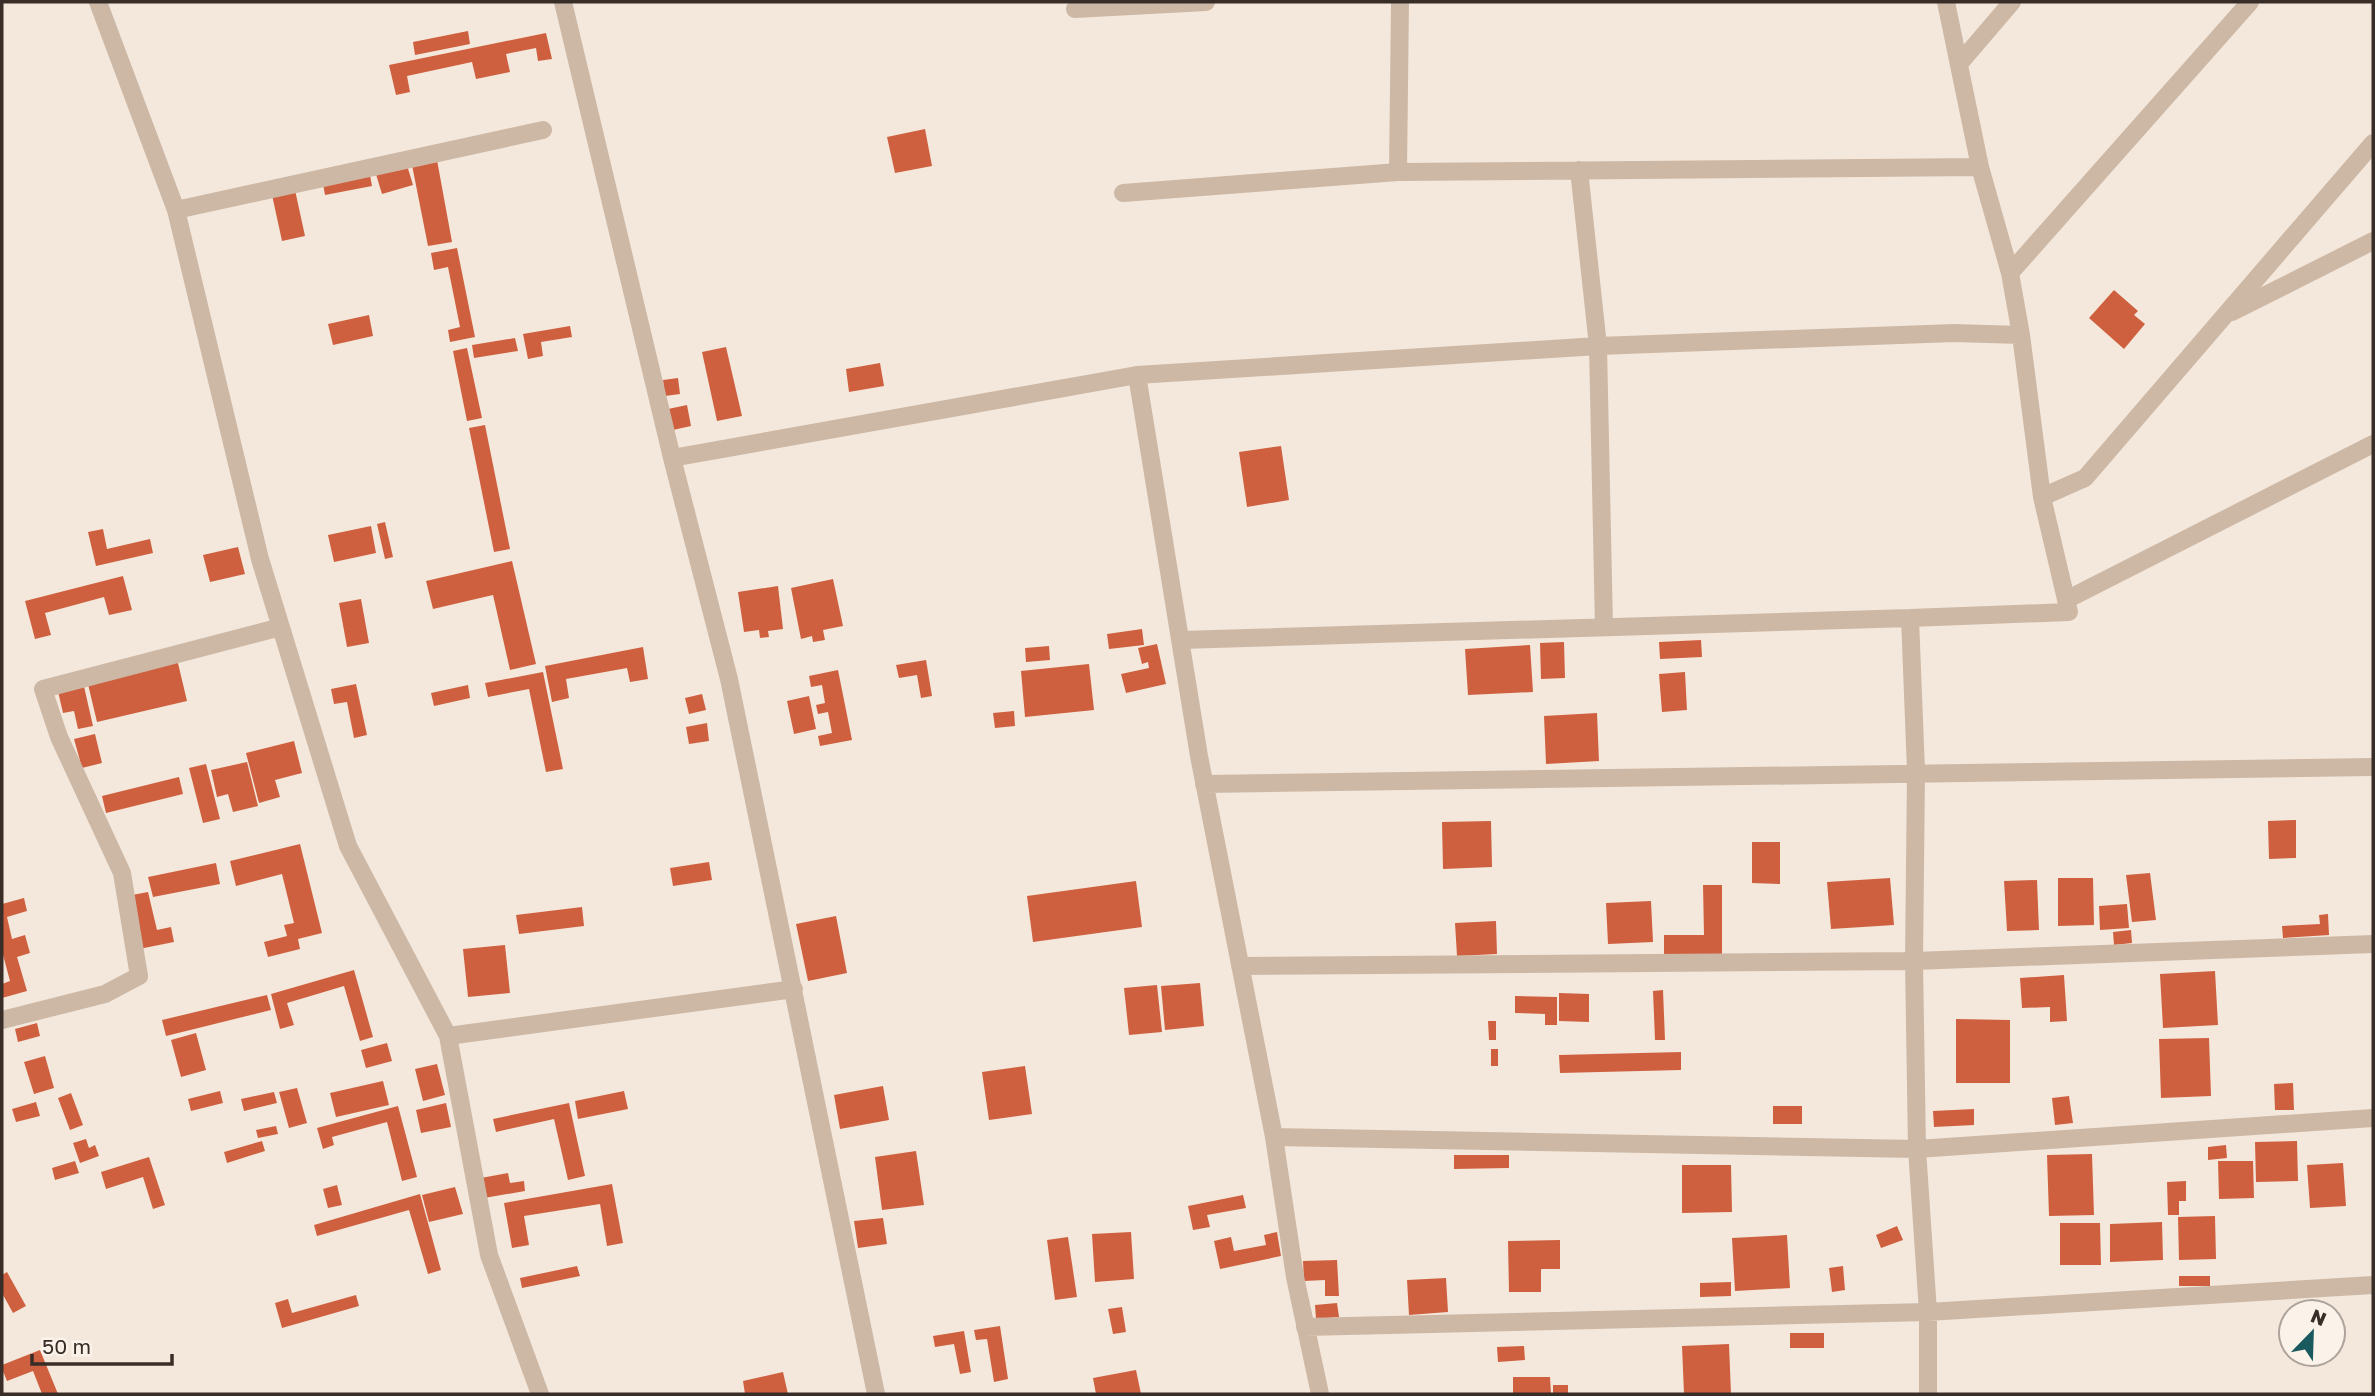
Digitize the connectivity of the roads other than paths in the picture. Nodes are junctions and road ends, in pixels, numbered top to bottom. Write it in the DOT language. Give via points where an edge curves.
graph roads {
  1 [pos="98,2"];
  2 [pos="563,2"];
  3 [pos="1206,2"];
  4 [pos="1400,2"];
  5 [pos="1946,2"];
  6 [pos="2012,2"];
  7 [pos="2250,2"];
  8 [pos="1075,9"];
  9 [pos="1959,64"];
  10 [pos="543,130"];
  11 [pos="2373,143"];
  12 [pos="1980,167"];
  13 [pos="1579,170"];
  14 [pos="1398,172"];
  15 [pos="1123,193"];
  16 [pos="176,210"];
  17 [pos="2373,242"];
  18 [pos="2010,273"];
  19 [pos="2225,315"];
  20 [pos="2021,335"];
  21 [pos="1598,346"];
  22 [pos="1137,375"];
  23 [pos="2373,444"];
  24 [pos="672,458"];
  25 [pos="2042,498"];
  26 [pos="2066,600"];
  27 [pos="1910,618"];
  28 [pos="281,627"];
  29 [pos="1604,627"];
  30 [pos="1181,639"];
  31 [pos="2373,767"];
  32 [pos="1916,771"];
  33 [pos="1204,784"];
  34 [pos="2373,944"];
  35 [pos="1914,961"];
  36 [pos="1240,966"];
  37 [pos="794,989"];
  38 [pos="2,1020"];
  39 [pos="448,1036"];
  40 [pos="2373,1118"];
  41 [pos="1274,1137"];
  42 [pos="1917,1149"];
  43 [pos="2373,1285"];
  44 [pos="1928,1312"];
  45 [pos="1305,1327"];
  46 [pos="540,1394"];
  47 [pos="876,1394"];
  48 [pos="1320,1394"];
  49 [pos="1928,1394"];
  1 -- 16 [label="street"];
  2 -- 24 [label="street"];
  3 -- 8 [label="street"];
  4 -- 14 [label="street"];
  5 -- 9 [label="street"];
  6 -- 9 [label="street"];
  7 -- 18 [label="street"];
  9 -- 12 [label="street"];
  10 -- 16 [label="street"];
  11 -- 19 [label="street"];
  12 -- 13 [label="street"];
  12 -- 18 [label="street"];
  13 -- 14 [label="street"];
  13 -- 21 [label="street"];
  14 -- 15 [label="street"];
  16 -- 28 [label="street" via="260,559"];
  17 -- 19 [label="street"];
  18 -- 20 [label="street"];
  19 -- 25 [label="street" via="2085,478"];
  20 -- 21 [label="street" via="1954,333"];
  20 -- 25 [label="street"];
  21 -- 22 [label="street"];
  21 -- 29 [label="street"];
  22 -- 24 [label="street"];
  22 -- 30 [label="street"];
  23 -- 26 [label="street"];
  24 -- 37 [label="street" via="729,679"];
  25 -- 26 [label="street"];
  26 -- 27 [label="street" via="2069,612"];
  27 -- 29 [label="street"];
  27 -- 32 [label="street"];
  28 -- 38 [label="street" via="43,689 122,873 139,976 105,994"];
  28 -- 39 [label="street" via="348,846"];
  29 -- 30 [label="street"];
  30 -- 33 [label="street"];
  31 -- 32 [label="street"];
  32 -- 33 [label="street"];
  32 -- 35 [label="street"];
  33 -- 36 [label="street"];
  34 -- 35 [label="street"];
  35 -- 36 [label="street"];
  35 -- 42 [label="street"];
  36 -- 41 [label="street"];
  37 -- 39 [label="street"];
  37 -- 47 [label="street"];
  39 -- 46 [label="street" via="488,1255"];
  40 -- 42 [label="street"];
  41 -- 42 [label="street"];
  41 -- 45 [label="street"];
  42 -- 44 [label="street"];
  43 -- 44 [label="street"];
  44 -- 45 [label="street"];
  44 -- 49 [label="street"];
  45 -- 48 [label="street"];
}
